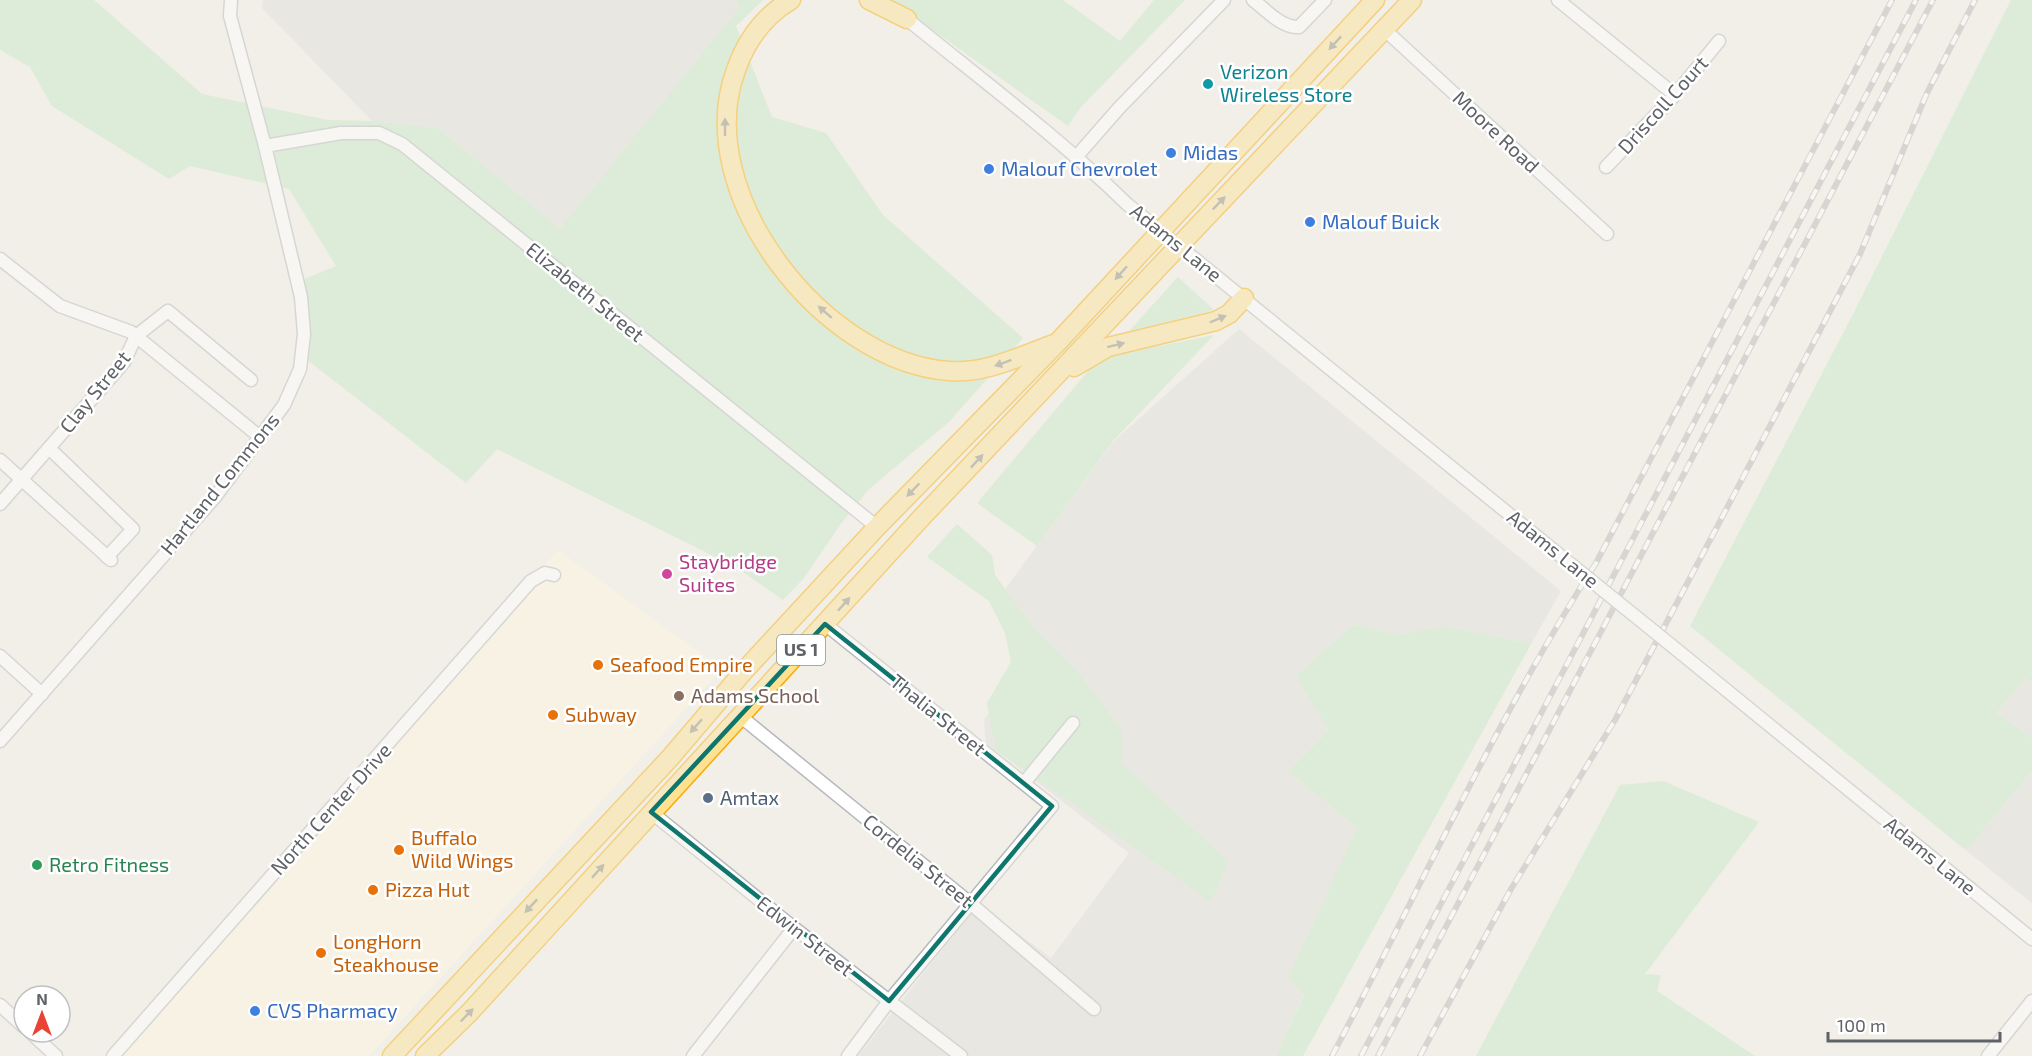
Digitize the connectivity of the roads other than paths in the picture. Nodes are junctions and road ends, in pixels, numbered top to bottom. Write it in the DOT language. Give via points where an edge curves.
graph roads {
  1 [pos="231,0"];
  2 [pos="790,0"];
  3 [pos="869,0"];
  4 [pos="885,0"];
  5 [pos="1224,0"];
  6 [pos="1253,0"];
  7 [pos="1325,0"];
  8 [pos="1375,0"];
  9 [pos="1412,0"];
  10 [pos="1558,0"];
  11 [pos="907,19"];
  12 [pos="1385,30"];
  13 [pos="1719,41"];
  14 [pos="1675,95"];
  15 [pos="265,146"];
  16 [pos="1077,156"];
  17 [pos="1606,167"];
  18 [pos="1161,230"];
  19 [pos="1607,234"];
  20 [pos="1178,245"];
  21 [pos="0,259"];
  22 [pos="1244,298"];
  23 [pos="136,336"];
  24 [pos="1058,342"];
  25 [pos="251,380"];
  26 [pos="1048,384"];
  27 [pos="260,437"];
  28 [pos="49,448"];
  29 [pos="0,460"];
  30 [pos="22,480"];
  31 [pos="0,504"];
  32 [pos="877,527"];
  33 [pos="554,575"];
  34 [pos="825,624"];
  35 [pos="0,656"];
  36 [pos="42,694"];
  37 [pos="740,716"];
  38 [pos="1073,723"];
  39 [pos="0,741"];
  40 [pos="1024,783"];
  41 [pos="651,812"];
  42 [pos="970,903"];
  43 [pos="794,928"];
  44 [pos="2032,939"];
  45 [pos="889,1001"];
  46 [pos="2032,1001"];
  47 [pos="0,1005"];
  48 [pos="1094,1009"];
  49 [pos="12,1016"];
  50 [pos="43,1044"];
  51 [pos="56,1056"];
  52 [pos="113,1056"];
  53 [pos="392,1056"];
  54 [pos="425,1056"];
  55 [pos="693,1056"];
  56 [pos="848,1056"];
  57 [pos="961,1056"];
  58 [pos="1988,1056"];
  1 -- 15 [label="street, Hartland Commons" via="230,15"];
  24 -- 2 [label="highway, one-way" via="985,368 952,372 931,369 893,356 856,336 791,279 744,205 729,162 725,126 730,87 744,51 765,20"];
  3 -- 11 [label="highway"];
  4 -- 11 [label="street, Adams Lane"];
  5 -- 16 [label="street"];
  6 -- 7 [label="street" via="1294,28"];
  8 -- 18 [label="highway, US 1, one-way"];
  9 -- 12 [label="highway, US 1"];
  10 -- 14 [label="street"];
  11 -- 16 [label="street, Adams Lane"];
  12 -- 19 [label="street, Moore Road"];
  20 -- 12 [label="highway, US 1, one-way"];
  13 -- 14 [label="street, Driscoll Court"];
  14 -- 17 [label="street, Driscoll Court"];
  15 -- 27 [label="street, Hartland Commons" via="301,297 304,334 300,369 284,405"];
  15 -- 32 [label="street, Elizabeth Street" via="341,133 379,133 402,144"];
  16 -- 18 [label="street, Adams Lane"];
  18 -- 20 [label="street, Adams Lane"];
  18 -- 24 [label="highway, US 1, one-way"];
  20 -- 22 [label="street, Adams Lane"];
  20 -- 26 [label="highway, US 1"];
  21 -- 23 [label="street" via="60,306"];
  26 -- 22 [label="highway, one-way" via="1101,349 1216,321"];
  22 -- 44 [label="street, Adams Lane, bridge"];
  23 -- 25 [label="street, Clay Street" via="168,310"];
  23 -- 27 [label="street"];
  23 -- 28 [label="street, Clay Street" via="124,362"];
  24 -- 32 [label="highway, US 1, one-way"];
  34 -- 26 [label="highway, US 1, one-way"];
  27 -- 36 [label="street, Hartland Commons" via="215,497"];
  28 -- 30 [label="street, Clay Street"];
  28 -- 30 [label="street" via="133,529 109,559"];
  29 -- 30 [label="street"];
  30 -- 31 [label="street, Clay Street"];
  32 -- 53 [label="highway, US 1, one-way" via="669,759"];
  33 -- 52 [label="street, North Center Drive" via="545,573 531,581"];
  34 -- 37 [label="highway, US 1"];
  34 -- 40 [label="street, Thalia Street"];
  35 -- 36 [label="street"];
  36 -- 39 [label="street, Hartland Commons"];
  37 -- 41 [label="highway, US 1"];
  37 -- 42 [label="street, Cordelia Street"];
  38 -- 40 [label="street"];
  40 -- 42 [label="street, Thalia Street" via="1052,806"];
  41 -- 43 [label="street, Edwin Street"];
  54 -- 41 [label="highway, US 1, one-way"];
  42 -- 45 [label="street"];
  42 -- 48 [label="street, Cordelia Street"];
  43 -- 45 [label="street, Edwin Street"];
  43 -- 55 [label="street"];
  45 -- 56 [label="street"];
  45 -- 57 [label="street, Edwin Street"];
  46 -- 58 [label="street"];
  47 -- 49 [label="street"];
  50 -- 51 [label="street"];
}
